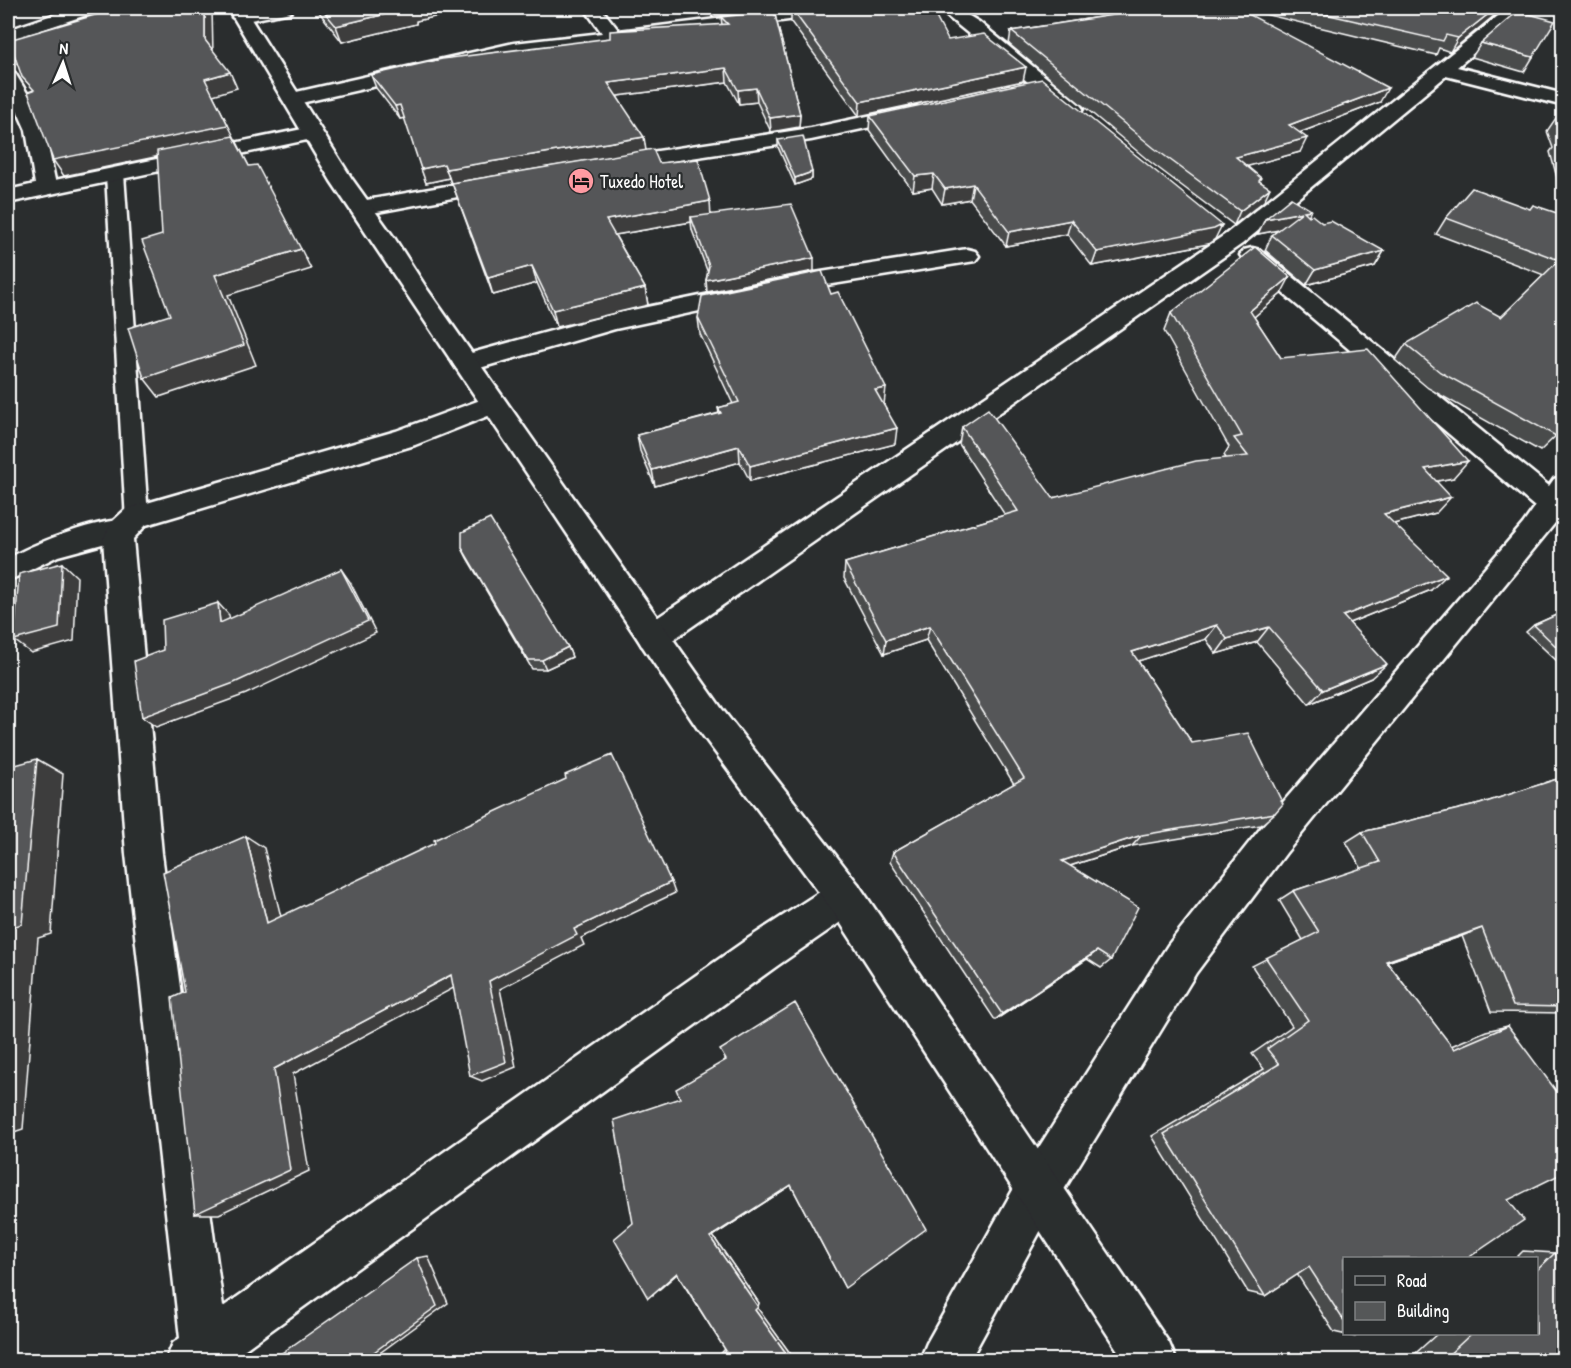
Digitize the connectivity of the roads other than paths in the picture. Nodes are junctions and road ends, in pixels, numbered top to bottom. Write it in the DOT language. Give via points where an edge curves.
graph roads {
  1 [pos="89,8"];
  2 [pos="285,8"];
  3 [pos="592,8"];
  4 [pos="844,8"];
  5 [pos="945,8"];
  6 [pos="1518,8"];
  7 [pos="238,12"];
  8 [pos="613,35"];
  9 [pos="8,36"];
  10 [pos="1442,69"];
  11 [pos="8,77"];
  12 [pos="1044,84"];
  13 [pos="1021,89"];
  14 [pos="292,99"];
  15 [pos="1563,100"];
  16 [pos="940,107"];
  17 [pos="1094,127"];
  18 [pos="312,133"];
  19 [pos="594,166"];
  20 [pos="115,174"];
  21 [pos="513,180"];
  22 [pos="46,189"];
  23 [pos="8,196"];
  24 [pos="361,208"];
  25 [pos="1225,232"];
  26 [pos="967,256"];
  27 [pos="466,363"];
  28 [pos="494,404"];
  29 [pos="1560,502"];
  30 [pos="130,523"];
  31 [pos="8,571"];
  32 [pos="653,637"];
  33 [pos="845,897"];
  34 [pos="1038,1190"];
  35 [pos="197,1355"];
  36 [pos="944,1360"];
  37 [pos="1152,1360"];
  1 -- 9 [label="street"];
  2 -- 7 [label="street"];
  3 -- 8 [label="street"];
  4 -- 8 [label="street"];
  5 -- 12 [label="street"];
  6 -- 10 [label="street"];
  7 -- 14 [label="street"];
  8 -- 14 [label="street" via="502,51"];
  10 -- 15 [label="street"];
  10 -- 25 [label="street"];
  11 -- 22 [label="street" via="37,125"];
  12 -- 13 [label="street"];
  12 -- 17 [label="street"];
  14 -- 18 [label="street"];
  16 -- 19 [label="street" via="812,134"];
  18 -- 20 [label="street"];
  18 -- 24 [label="street"];
  20 -- 22 [label="street"];
  20 -- 30 [label="lane"];
  21 -- 24 [label="street"];
  22 -- 23 [label="street"];
  24 -- 27 [label="street"];
  25 -- 29 [label="street" via="1412,391"];
  25 -- 32 [label="street"];
  26 -- 27 [label="street" via="802,282 624,320"];
  27 -- 28 [label="street"];
  28 -- 30 [label="street" via="405,438"];
  28 -- 32 [label="street"];
  29 -- 34 [label="street" via="1273,841 1182,959"];
  30 -- 31 [label="lane" via="56,545"];
  30 -- 35 [label="street" via="118,538 118,549 144,854"];
  32 -- 33 [label="street"];
  33 -- 34 [label="street"];
  33 -- 35 [label="street" via="763,951"];
  34 -- 36 [label="street"];
  34 -- 37 [label="street"];
}
